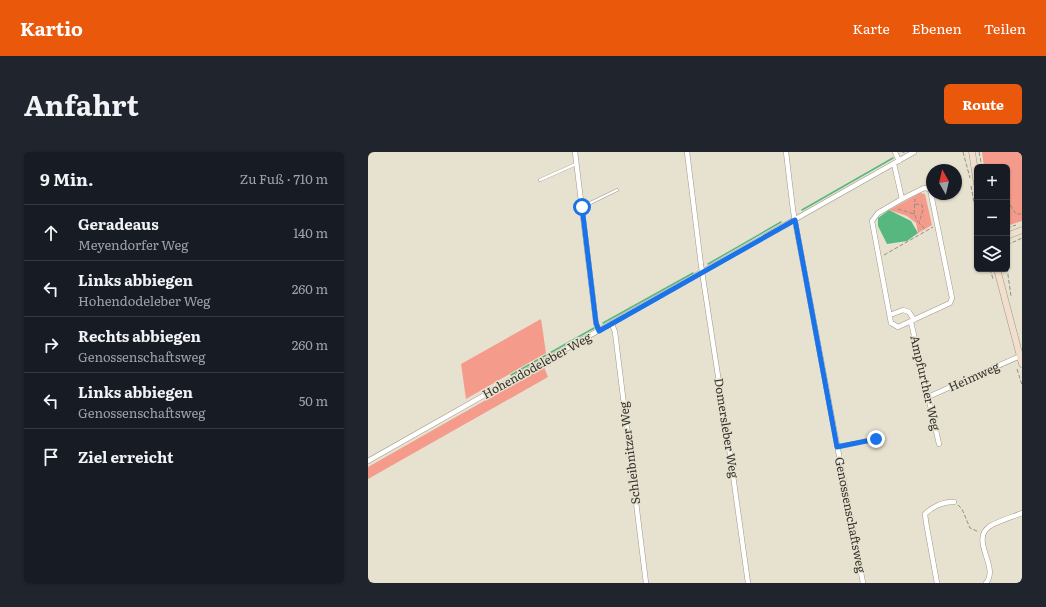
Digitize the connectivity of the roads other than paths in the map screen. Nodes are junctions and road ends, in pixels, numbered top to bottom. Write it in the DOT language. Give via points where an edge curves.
graph roads {
  1 [pos="575,152"];
  2 [pos="687,152"];
  3 [pos="786,152"];
  4 [pos="895,152"];
  5 [pos="914,152"];
  6 [pos="972,152"];
  7 [pos="899,161"];
  8 [pos="576,163"];
  9 [pos="894,164"];
  10 [pos="540,180"];
  11 [pos="974,185"];
  12 [pos="617,190"];
  13 [pos="902,199"];
  14 [pos="582,207"];
  15 [pos="795,220"];
  16 [pos="1022,230"];
  17 [pos="1010,235"];
  18 [pos="998,272"];
  19 [pos="702,273"];
  20 [pos="890,315"];
  21 [pos="912,321"];
  22 [pos="612,324"];
  23 [pos="599,331"];
  24 [pos="1020,356"];
  25 [pos="1022,364"];
  26 [pos="928,397"];
  27 [pos="876,439"];
  28 [pos="939,444"];
  29 [pos="837,447"];
  30 [pos="368,461"];
  31 [pos="954,502"];
  32 [pos="1022,513"];
  33 [pos="646,583"];
  34 [pos="748,583"];
  35 [pos="863,583"];
  36 [pos="937,583"];
  37 [pos="986,583"];
  1 -- 8 [label="street"];
  2 -- 19 [label="street, Domersleber Weg"];
  3 -- 15 [label="street, Genossenschaftsweg"];
  4 -- 7 [label="street"];
  5 -- 7 [label="street, Hohendodeleber Weg"];
  6 -- 11 [label="main road"];
  7 -- 9 [label="street, Hohendodeleber Weg"];
  8 -- 10 [label="lane"];
  8 -- 14 [label="street"];
  9 -- 13 [label="street"];
  9 -- 15 [label="street, Hohendodeleber Weg"];
  12 -- 14 [label="lane"];
  13 -- 20 [label="street" via="878,213 872,221"];
  13 -- 21 [label="street" via="924,188 930,189 952,298 950,303"];
  14 -- 23 [label="street"];
  15 -- 19 [label="street, Hohendodeleber Weg"];
  15 -- 29 [label="street, Genossenschaftsweg"];
  16 -- 17 [label="main road"];
  18 -- 24 [label="main road"];
  19 -- 22 [label="street, Hohendodeleber Weg"];
  19 -- 34 [label="street, Domersleber Weg"];
  20 -- 21 [label="street" via="903,310 908,312"];
  20 -- 21 [label="street" via="891,323 898,327"];
  21 -- 26 [label="street, Ampfurther Weg"];
  22 -- 23 [label="street, Hohendodeleber Weg"];
  22 -- 33 [label="street, Schleibnitzer Weg" via="616,332"];
  23 -- 30 [label="street, Hohendodeleber Weg"];
  24 -- 25 [label="main road"];
  24 -- 26 [label="street, Heimweg"];
  26 -- 28 [label="street, Ampfurther Weg"];
  27 -- 29 [label="lane, Genossenschaftsweg"];
  29 -- 35 [label="street, Genossenschaftsweg"];
  31 -- 36 [label="street" via="930,509 926,514"];
  32 -- 37 [label="street" via="990,526 983,534 982,542 990,572"];
}
